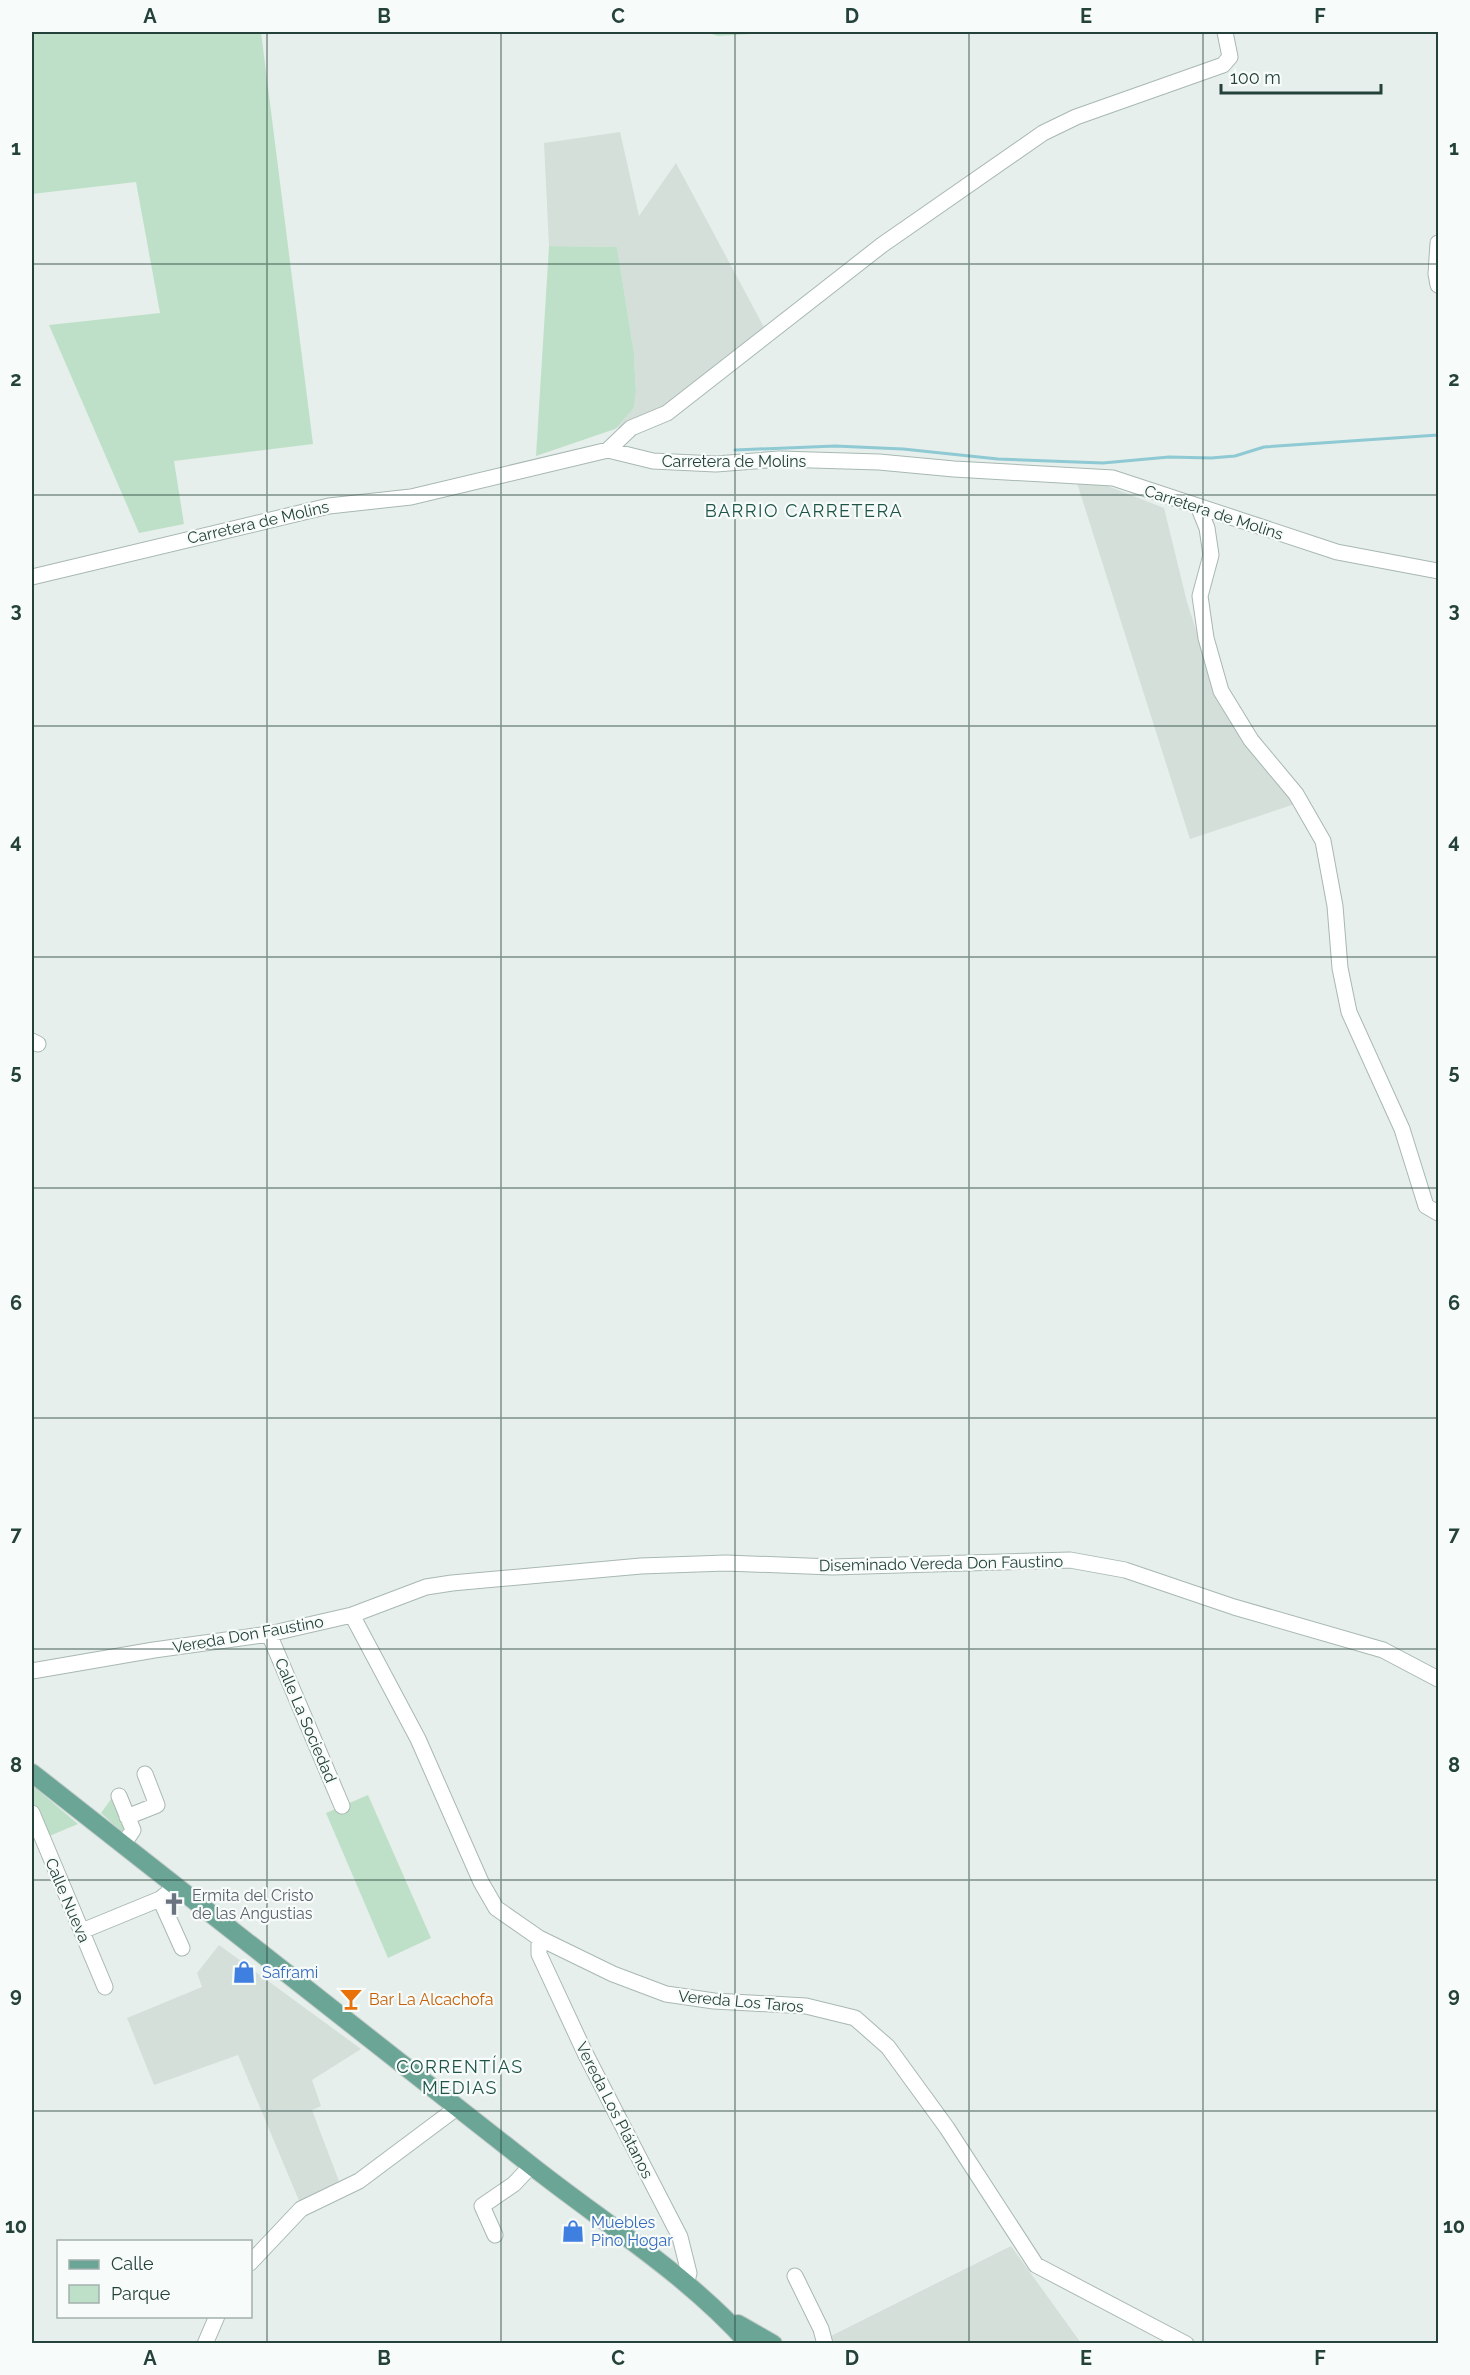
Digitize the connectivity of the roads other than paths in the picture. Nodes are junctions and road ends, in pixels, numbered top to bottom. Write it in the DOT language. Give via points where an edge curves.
graph roads {
  1 [pos="1225,32"];
  2 [pos="1438,243"];
  3 [pos="1438,285"];
  4 [pos="608,450"];
  5 [pos="1198,506"];
  6 [pos="1438,571"];
  7 [pos="32,577"];
  8 [pos="1438,1213"];
  9 [pos="604,1569"];
  10 [pos="352,1615"];
  11 [pos="269,1634"];
  12 [pos="32,1671"];
  13 [pos="1438,1679"];
  14 [pos="32,1773"];
  15 [pos="145,1774"];
  16 [pos="118,1796"];
  17 [pos="342,1806"];
  18 [pos="32,1813"];
  19 [pos="127,1817"];
  20 [pos="123,1845"];
  21 [pos="176,1886"];
  22 [pos="160,1899"];
  23 [pos="82,1931"];
  24 [pos="539,1938"];
  25 [pos="182,1948"];
  26 [pos="105,1987"];
  27 [pos="458,2107"];
  28 [pos="531,2166"];
  29 [pos="495,2235"];
  30 [pos="252,2261"];
  31 [pos="795,2276"];
  32 [pos="686,2284"];
  33 [pos="724,2316"];
  34 [pos="216,2318"];
  35 [pos="205,2343"];
  36 [pos="749,2343"];
  37 [pos="773,2343"];
  38 [pos="825,2343"];
  39 [pos="1186,2343"];
  1 -- 4 [label="street" via="1230,57 1223,65 1076,117 1043,133 882,245 667,413 631,428"];
  2 -- 3 [label="street"];
  4 -- 5 [label="street, Carretera de Molins" via="663,462 879,462 1113,478"];
  4 -- 7 [label="street, Carretera de Molins" via="411,498 329,506"];
  5 -- 6 [label="street, Carretera de Molins" via="1337,552"];
  5 -- 8 [label="street" via="1207,528 1211,555 1200,596 1206,638 1221,691 1251,740 1296,794 1323,841 1349,1012 1402,1129 1426,1206"];
  9 -- 10 [label="street, Vereda Don Faustino" via="434,1586"];
  9 -- 13 [label="street, Diseminado Vereda Don Faustino" via="726,1563 832,1567 1070,1560 1115,1567 1234,1607 1383,1650"];
  10 -- 11 [label="street, Vereda Don Faustino"];
  10 -- 24 [label="street, Vereda Los Taros" via="418,1739 496,1908"];
  11 -- 12 [label="street, Vereda Don Faustino"];
  11 -- 17 [label="street, Calle La Sociedad"];
  14 -- 20 [label="main road"];
  15 -- 19 [label="street" via="157,1805"];
  16 -- 19 [label="street"];
  18 -- 23 [label="street, Calle Nueva"];
  19 -- 20 [label="street" via="133,1830"];
  20 -- 21 [label="main road"];
  21 -- 22 [label="street"];
  21 -- 27 [label="main road"];
  22 -- 23 [label="street"];
  22 -- 25 [label="street"];
  23 -- 26 [label="street, Calle Nueva"];
  24 -- 32 [label="street, Vereda Los Plátanos" via="539,1954 585,2053 680,2237 690,2273"];
  24 -- 39 [label="street, Vereda Los Taros" via="613,1974 666,1994 806,2006 855,2018 894,2055 947,2128 1036,2265"];
  27 -- 28 [label="main road"];
  27 -- 30 [label="street" via="358,2181 301,2210"];
  28 -- 29 [label="street" via="514,2184 482,2206"];
  28 -- 32 [label="main road"];
  31 -- 38 [label="street"];
  32 -- 33 [label="main road"];
  33 -- 36 [label="main road"];
  33 -- 37 [label="main road"];
  34 -- 35 [label="street"];
}
